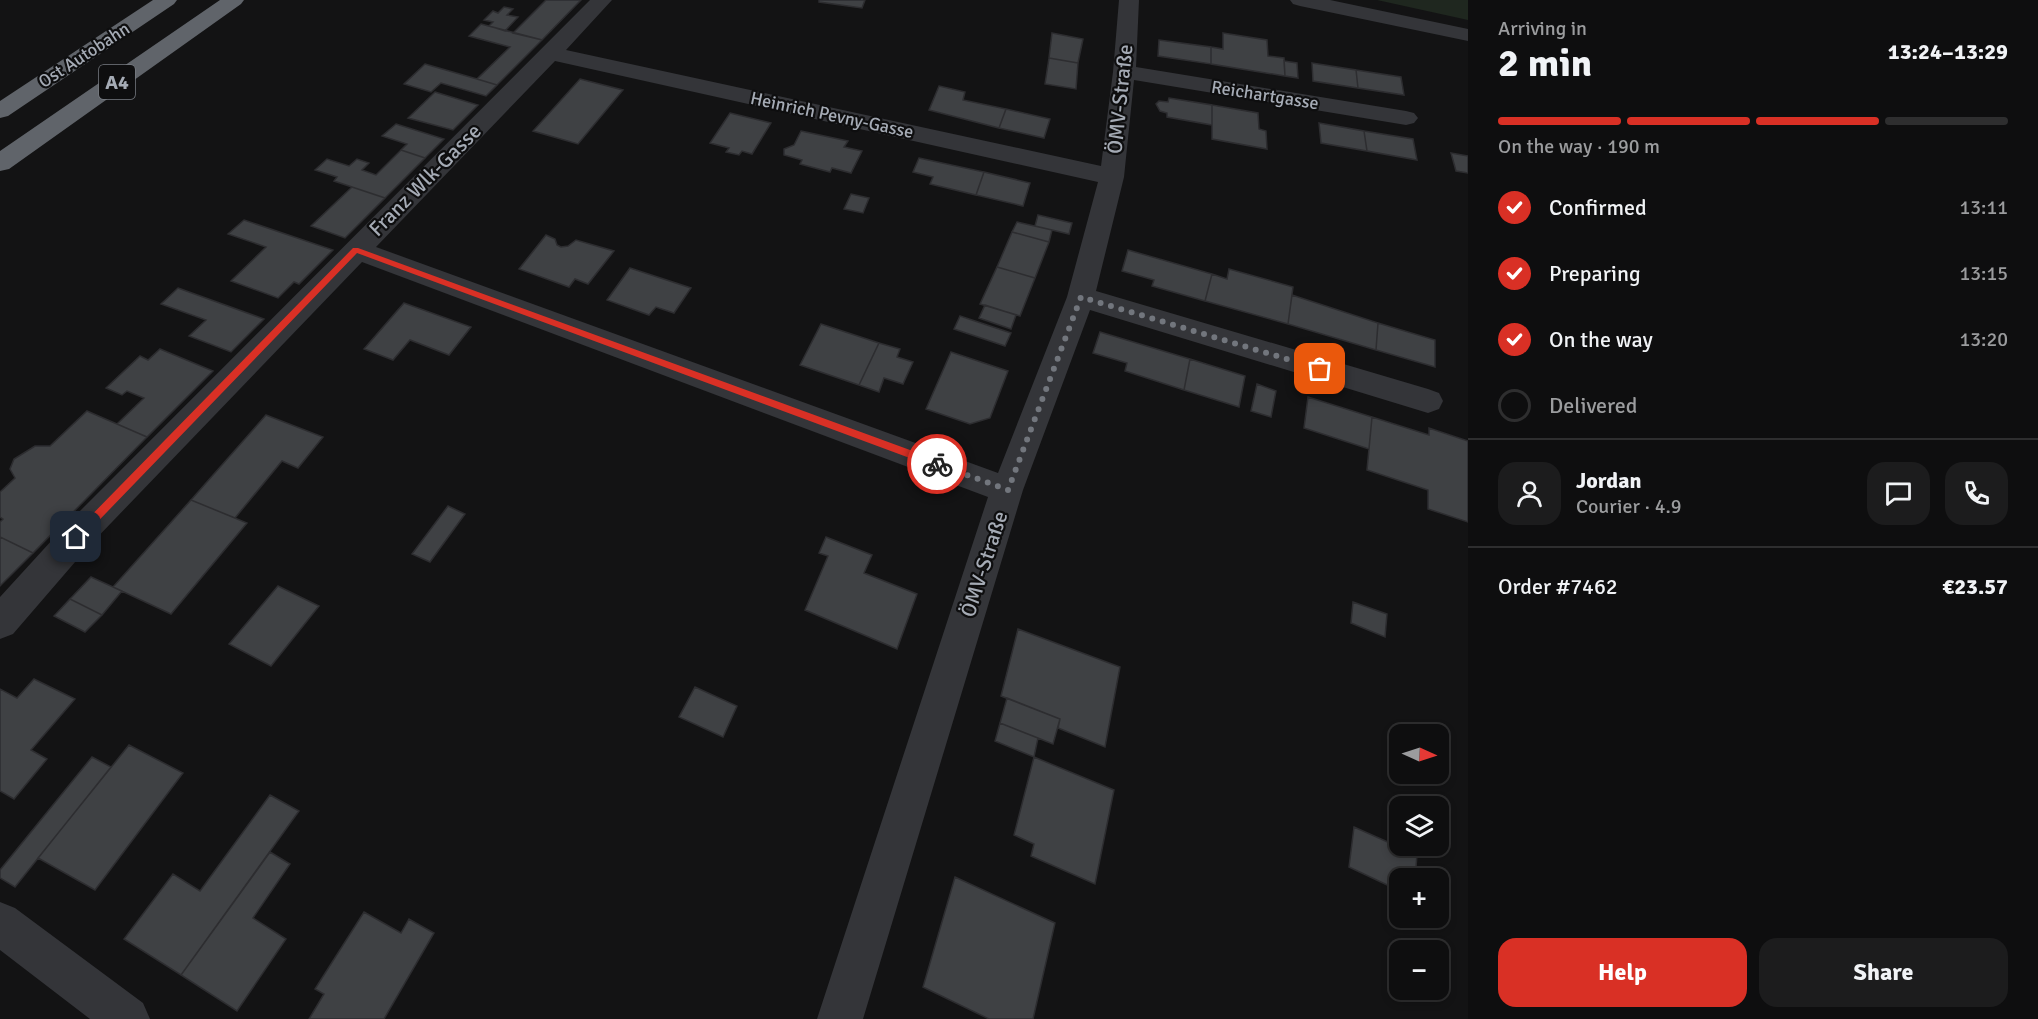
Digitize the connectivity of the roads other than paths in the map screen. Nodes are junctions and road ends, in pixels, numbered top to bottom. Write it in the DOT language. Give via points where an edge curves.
graph roads {
  1 [pos="167,0"];
  2 [pos="234,0"];
  3 [pos="602,0"];
  4 [pos="1129,0"];
  5 [pos="1300,0"];
  6 [pos="1468,35"];
  7 [pos="551,53"];
  8 [pos="1124,72"];
  9 [pos="0,111"];
  10 [pos="1406,118"];
  11 [pos="0,163"];
  12 [pos="1112,177"];
  13 [pos="356,250"];
  14 [pos="1081,297"];
  15 [pos="1428,401"];
  16 [pos="1008,490"];
  17 [pos="0,621"];
  18 [pos="0,923"];
  19 [pos="127,1019"];
  20 [pos="840,1019"];
  1 -- 9 [label="highway, Ost Autobahn / A4"];
  2 -- 11 [label="highway, Ost Autobahn / A4"];
  3 -- 7 [label="street, Franz Wlk-Gasse"];
  4 -- 8 [label="street, ÖMV-Straße"];
  5 -- 6 [label="street"];
  7 -- 12 [label="street, Heinrich Pevny-Gasse"];
  7 -- 13 [label="street, Franz Wlk-Gasse"];
  8 -- 10 [label="street, Reichartgasse"];
  8 -- 12 [label="street, ÖMV-Straße"];
  12 -- 14 [label="street, ÖMV-Straße"];
  13 -- 16 [label="street"];
  13 -- 17 [label="street, Franz Wlk-Gasse" via="76,537"];
  14 -- 15 [label="street"];
  14 -- 16 [label="street, ÖMV-Straße"];
  16 -- 20 [label="street, ÖMV-Straße"];
  18 -- 19 [label="street"];
}
